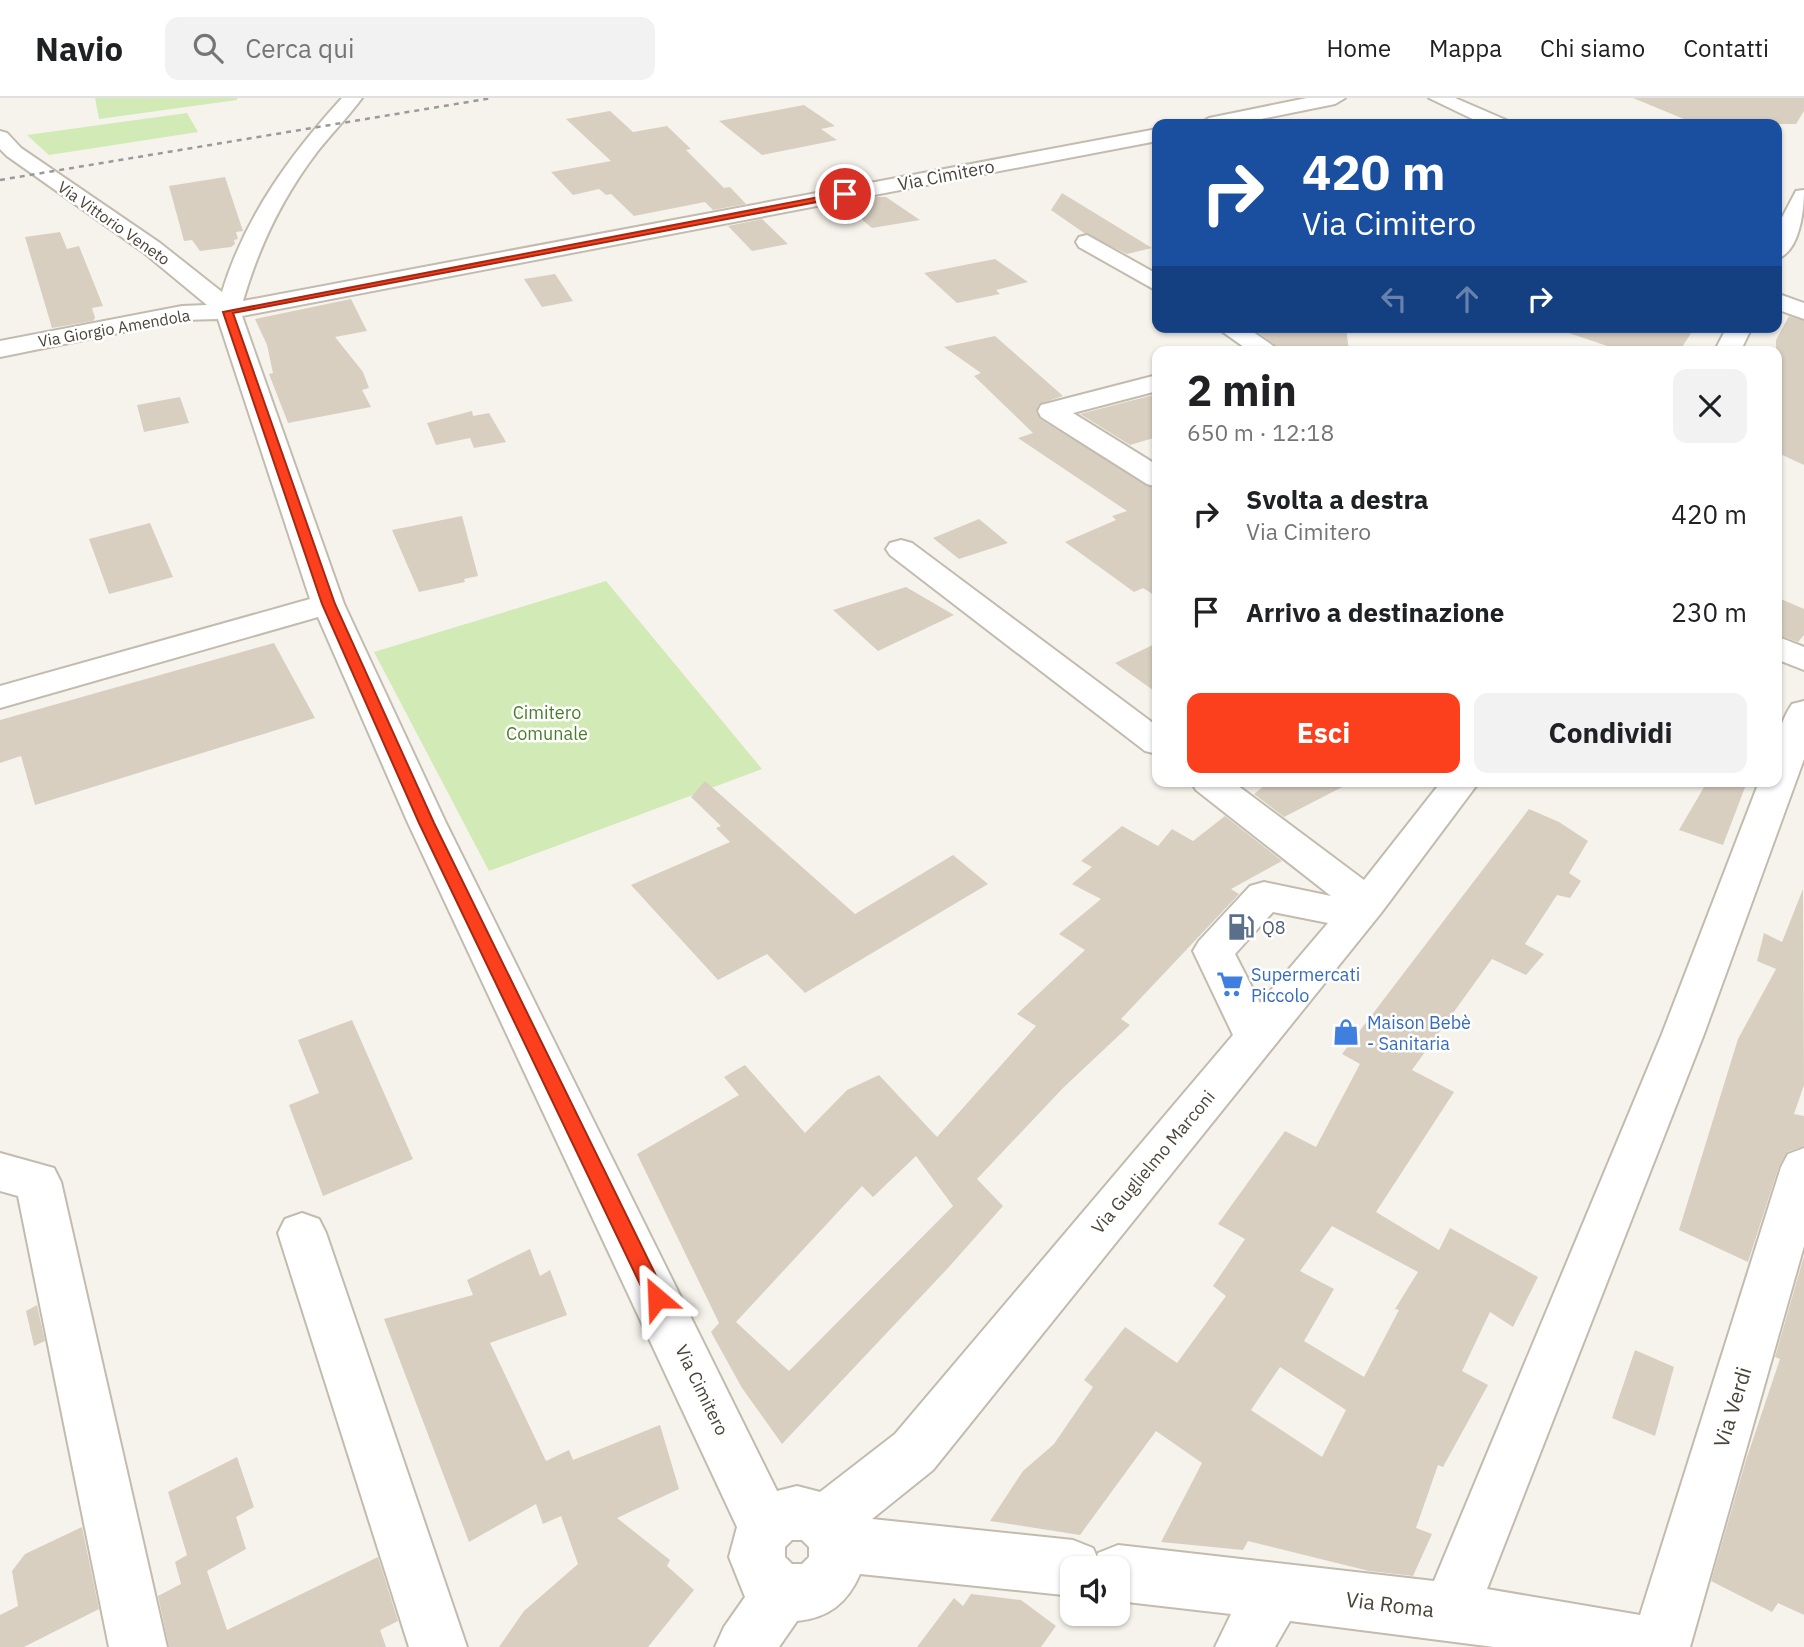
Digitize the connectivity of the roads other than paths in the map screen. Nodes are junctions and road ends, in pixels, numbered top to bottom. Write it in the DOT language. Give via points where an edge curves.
graph roads {
  1 [pos="352,98"];
  2 [pos="1335,98"];
  3 [pos="1439,98"];
  4 [pos="1457,116"];
  5 [pos="1233,119"];
  6 [pos="0,136"];
  7 [pos="1152,136"];
  8 [pos="1804,196"];
  9 [pos="1782,240"];
  10 [pos="1087,242"];
  11 [pos="1152,281"];
  12 [pos="1782,303"];
  13 [pos="228,312"];
  14 [pos="1804,312"];
  15 [pos="1238,333"];
  16 [pos="1259,346"];
  17 [pos="0,349"];
  18 [pos="1152,384"];
  19 [pos="1152,472"];
  20 [pos="901,549"];
  21 [pos="328,604"];
  22 [pos="1782,649"];
  23 [pos="1804,660"];
  24 [pos="0,697"];
  25 [pos="1804,712"];
  26 [pos="1152,739"];
  27 [pos="1782,771"];
  28 [pos="1215,787"];
  29 [pos="1457,787"];
  30 [pos="1776,787"];
  31 [pos="1362,909"];
  32 [pos="1256,1038"];
  33 [pos="1804,1167"];
  34 [pos="0,1172"];
  35 [pos="302,1233"];
  36 [pos="766,1528"];
  37 [pos="831,1534"];
  38 [pos="1060,1567"];
  39 [pos="1130,1574"];
  40 [pos="1275,1591"];
  41 [pos="785,1592"];
  42 [pos="1450,1611"];
  43 [pos="138,1647"];
  44 [pos="438,1647"];
  45 [pos="744,1647"];
  46 [pos="1244,1647"];
  47 [pos="1660,1647"];
  1 -- 13 [label="street" via="283,184 250,244"];
  2 -- 5 [label="street"];
  3 -- 4 [label="street"];
  6 -- 13 [label="street, Via Vittorio Veneto" via="25,159 127,229"];
  7 -- 13 [label="street, Via Cimitero"];
  8 -- 9 [label="street"];
  10 -- 11 [label="street"];
  12 -- 14 [label="street"];
  13 -- 17 [label="street, Via Giorgio Amendola" via="182,313"];
  13 -- 21 [label="street, Via Cimitero"];
  15 -- 16 [label="street"];
  18 -- 19 [label="street" via="1051,411"];
  20 -- 26 [label="street"];
  21 -- 24 [label="street"];
  21 -- 36 [label="street, Via Cimitero" via="426,823"];
  22 -- 23 [label="street"];
  25 -- 27 [label="street"];
  28 -- 31 [label="street"];
  29 -- 31 [label="street, Via Guglielmo Marconi"];
  30 -- 42 [label="street" via="1683,1034"];
  31 -- 32 [label="street, Via Guglielmo Marconi"];
  31 -- 32 [label="street" via="1264,895 1213,951"];
  32 -- 37 [label="street, Via Guglielmo Marconi" via="914,1452"];
  33 -- 47 [label="street, Via Verdi"];
  34 -- 43 [label="street" via="38,1182"];
  35 -- 44 [label="street"];
  36 -- 37 [label="street" via="802,1512"];
  36 -- 41 [label="street" via="756,1552 758,1565 763,1577"];
  37 -- 38 [label="street" via="895,1548"];
  37 -- 41 [label="street" via="832,1571 823,1582 798,1593"];
  39 -- 40 [label="street, Via Roma"];
  40 -- 42 [label="street, Via Roma"];
  40 -- 46 [label="street"];
  41 -- 45 [label="street"];
  42 -- 47 [label="street, Via Roma"];
}
